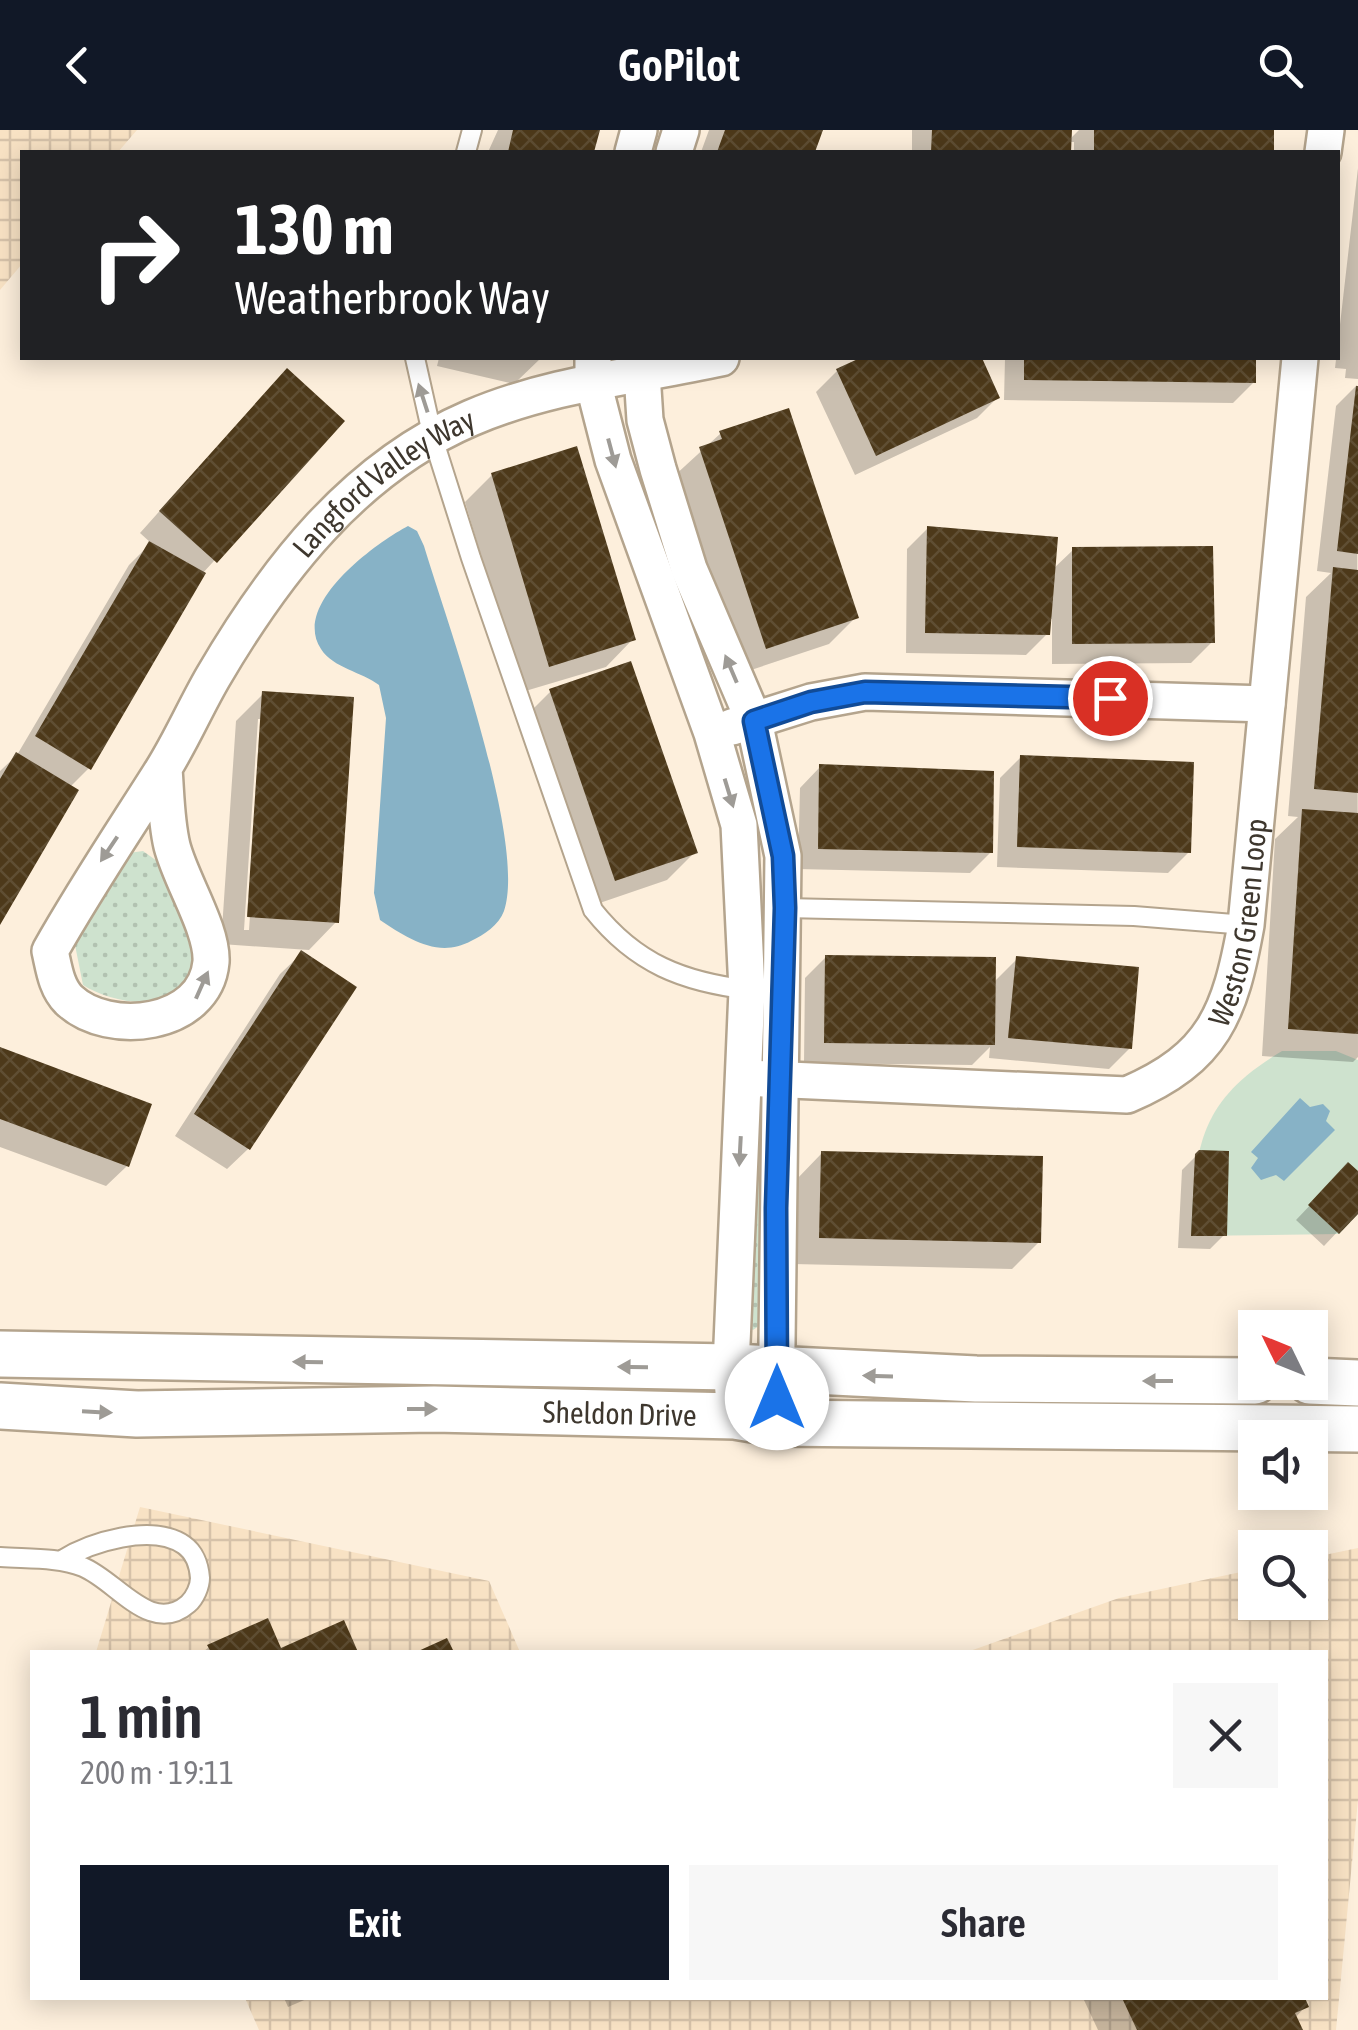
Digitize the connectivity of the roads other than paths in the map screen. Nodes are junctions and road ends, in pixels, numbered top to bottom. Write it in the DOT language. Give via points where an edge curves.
graph roads {
  1 [pos="415,360"];
  2 [pos="698,360"];
  3 [pos="1300,360"];
  4 [pos="641,365"];
  5 [pos="593,370"];
  6 [pos="432,438"];
  7 [pos="1267,704"];
  8 [pos="754,721"];
  9 [pos="712,733"];
  10 [pos="164,768"];
  11 [pos="785,908"];
  12 [pos="1246,925"];
  13 [pos="784,988"];
  14 [pos="747,990"];
  15 [pos="744,1078"];
  16 [pos="781,1080"];
  17 [pos="0,1354"];
  18 [pos="731,1367"];
  19 [pos="778,1372"];
  20 [pos="1238,1380"];
  21 [pos="1328,1382"];
  22 [pos="1358,1383"];
  23 [pos="0,1406"];
  24 [pos="756,1419"];
  25 [pos="1358,1430"];
  26 [pos="0,1557"];
  27 [pos="60,1561"];
  6 -- 1 [label="lane, one-way"];
  2 -- 4 [label="street, Langford Valley Way"];
  3 -- 7 [label="street, Weston Green Loop"];
  4 -- 5 [label="street, Langford Valley Way"];
  8 -- 4 [label="street, one-way" via="689,569 645,420"];
  5 -- 6 [label="street, Langford Valley Way"];
  5 -- 9 [label="street, one-way" via="644,553"];
  6 -- 10 [label="street, Langford Valley Way" via="356,491 282,572"];
  6 -- 14 [label="lane" via="593,910 641,958 671,973"];
  7 -- 8 [label="street" via="865,692"];
  7 -- 12 [label="street, Weston Green Loop"];
  8 -- 9 [label="street"];
  8 -- 11 [label="street" via="783,856"];
  9 -- 14 [label="street, one-way" via="739,825"];
  10 -- 10 [label="street, Langford Valley Way, one-way" via="50,951 56,981 88,1014 115,1020 171,1016 207,986 209,936 171,843"];
  11 -- 12 [label="lane"];
  11 -- 13 [label="street"];
  12 -- 16 [label="street, Weston Green Loop" via="1235,985 1211,1034 1176,1069 1127,1096"];
  13 -- 14 [label="lane"];
  13 -- 16 [label="street"];
  14 -- 15 [label="street"];
  15 -- 16 [label="street, Weston Green Loop"];
  15 -- 18 [label="street, one-way"];
  16 -- 19 [label="street"];
  18 -- 17 [label="street, Sheldon Drive, one-way"];
  18 -- 19 [label="street, Sheldon Drive"];
  18 -- 24 [label="street"];
  20 -- 19 [label="street, Sheldon Drive, one-way"];
  19 -- 24 [label="street"];
  21 -- 22 [label="street"];
  23 -- 24 [label="street, Sheldon Drive, one-way" via="136,1414 434,1409"];
  24 -- 25 [label="street, Sheldon Drive"];
  26 -- 27 [label="lane"];
  27 -- 27 [label="lane" via="109,1538 169,1538 192,1555 201,1583 191,1602 170,1615 156,1614 85,1568"];
}
